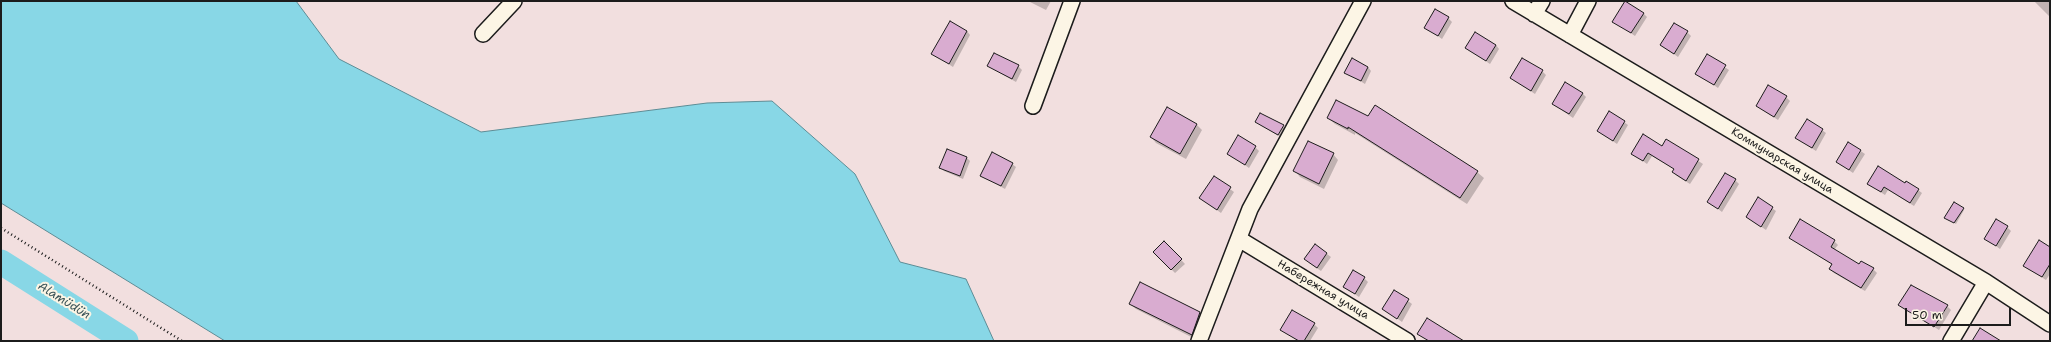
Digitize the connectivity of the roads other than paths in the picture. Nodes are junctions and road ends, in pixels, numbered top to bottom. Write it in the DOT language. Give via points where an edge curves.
graph roads {
  1 [pos="514,1"];
  2 [pos="1072,1"];
  3 [pos="1362,1"];
  4 [pos="1513,1"];
  5 [pos="1588,1"];
  6 [pos="1538,7"];
  7 [pos="483,34"];
  8 [pos="1570,35"];
  9 [pos="1033,106"];
  10 [pos="1238,239"];
  11 [pos="1986,282"];
  12 [pos="2050,324"];
  13 [pos="1199,341"];
  14 [pos="1407,341"];
  15 [pos="1951,341"];
  1 -- 7 [label="street"];
  2 -- 9 [label="street"];
  3 -- 10 [label="street" via="1250,209"];
  4 -- 6 [label="street, Коммунарская улица"];
  5 -- 8 [label="street"];
  6 -- 8 [label="street, Коммунарская улица"];
  8 -- 11 [label="street, Коммунарская улица"];
  10 -- 13 [label="street"];
  10 -- 14 [label="street, Набережная улица"];
  11 -- 12 [label="street, Коммунарская улица"];
  11 -- 15 [label="street"];
}
